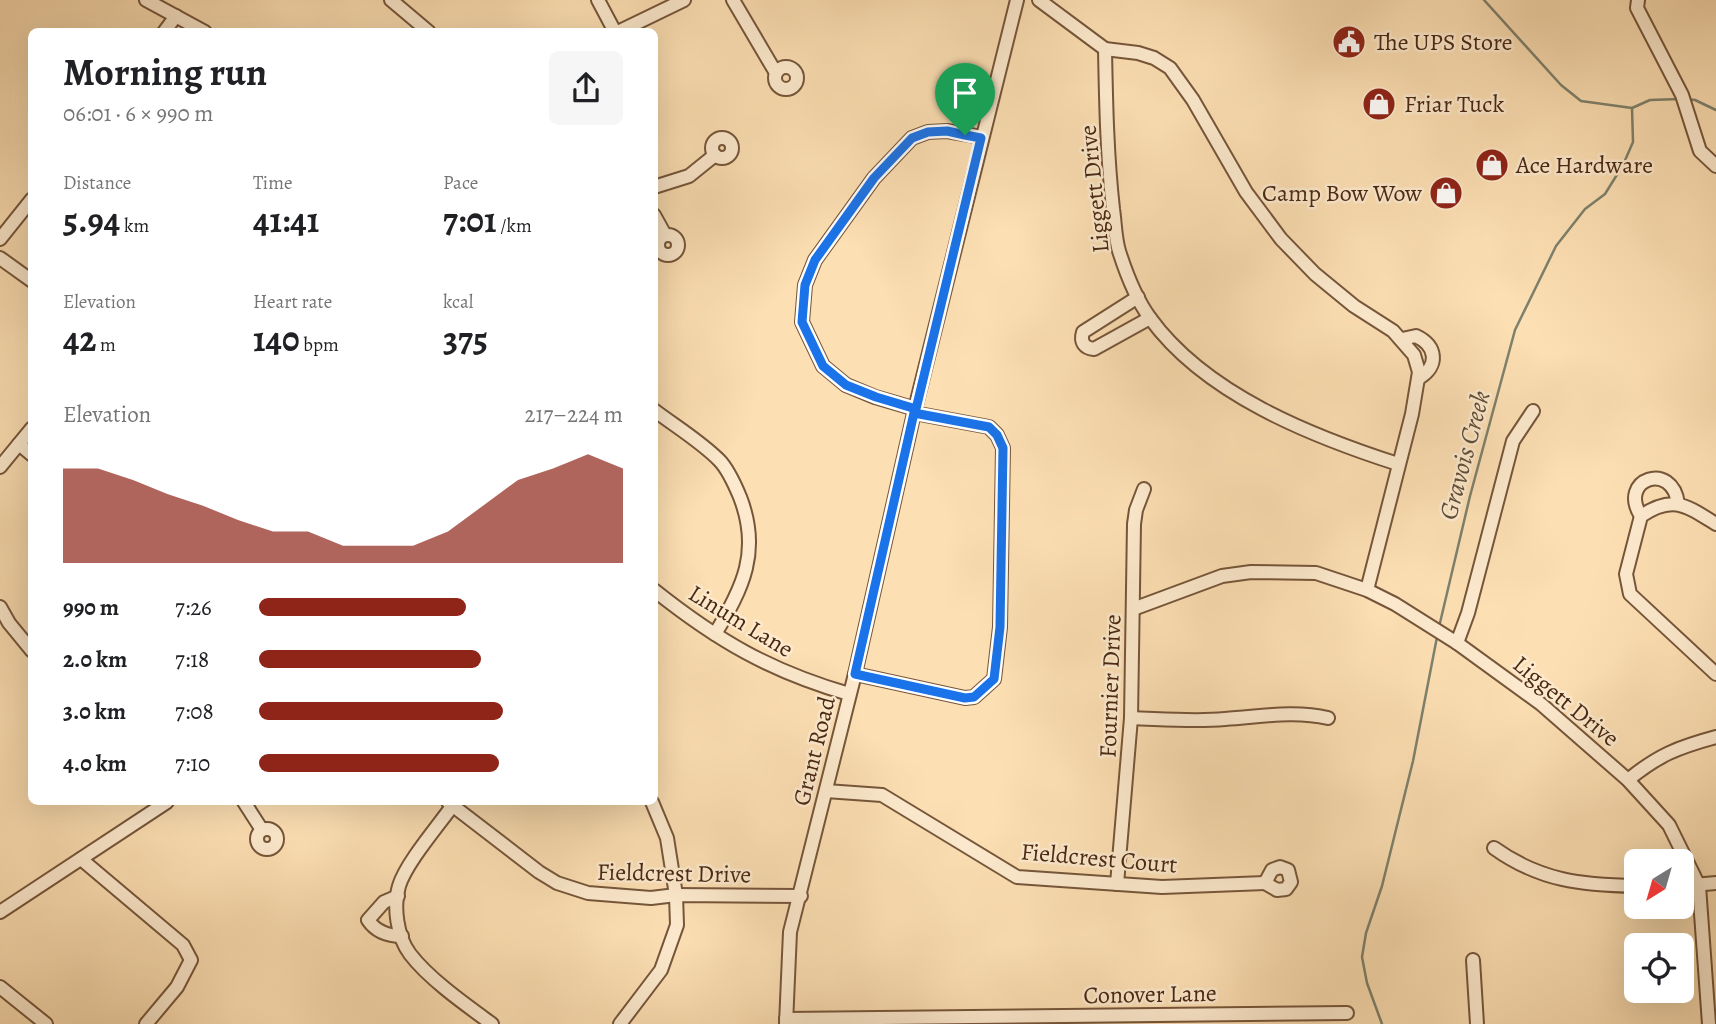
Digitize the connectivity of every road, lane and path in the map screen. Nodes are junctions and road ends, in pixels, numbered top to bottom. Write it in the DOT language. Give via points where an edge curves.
graph roads {
  1 [pos="146,0"];
  2 [pos="391,0"];
  3 [pos="598,0"];
  4 [pos="684,0"];
  5 [pos="733,0"];
  6 [pos="1017,0"];
  7 [pos="1039,0"];
  8 [pos="1638,0"];
  9 [pos="176,16"];
  10 [pos="167,28"];
  11 [pos="198,28"];
  12 [pos="424,28"];
  13 [pos="615,28"];
  14 [pos="625,28"];
  15 [pos="1105,49"];
  16 [pos="776,73"];
  17 [pos="981,138"];
  18 [pos="715,155"];
  19 [pos="1716,166"];
  20 [pos="658,186"];
  21 [pos="28,204"];
  22 [pos="658,222"];
  23 [pos="665,235"];
  24 [pos="0,239"];
  25 [pos="0,258"];
  26 [pos="28,278"];
  27 [pos="1138,298"];
  28 [pos="1150,318"];
  29 [pos="915,411"];
  30 [pos="1533,411"];
  31 [pos="658,413"];
  32 [pos="28,433"];
  33 [pos="19,444"];
  34 [pos="28,452"];
  35 [pos="1398,464"];
  36 [pos="0,467"];
  37 [pos="1144,489"];
  38 [pos="1678,504"];
  39 [pos="1641,516"];
  40 [pos="1716,524"];
  41 [pos="1367,590"];
  42 [pos="658,593"];
  43 [pos="0,607"];
  44 [pos="1133,609"];
  45 [pos="715,634"];
  46 [pos="1452,639"];
  47 [pos="28,646"];
  48 [pos="855,674"];
  49 [pos="1716,674"];
  50 [pos="849,694"];
  51 [pos="1131,718"];
  52 [pos="1328,718"];
  53 [pos="1716,737"];
  54 [pos="1628,779"];
  55 [pos="826,791"];
  56 [pos="162,805"];
  57 [pos="246,805"];
  58 [pos="449,805"];
  59 [pos="453,805"];
  60 [pos="653,805"];
  61 [pos="262,830"];
  62 [pos="1494,848"];
  63 [pos="81,859"];
  64 [pos="1265,883"];
  65 [pos="1716,883"];
  66 [pos="1117,884"];
  67 [pos="1624,886"];
  68 [pos="1694,886"];
  69 [pos="1699,886"];
  70 [pos="677,895"];
  71 [pos="398,896"];
  72 [pos="801,896"];
  73 [pos="0,912"];
  74 [pos="402,936"];
  75 [pos="1473,960"];
  76 [pos="0,987"];
  77 [pos="1347,1013"];
  78 [pos="972,1020"];
  79 [pos="1171,1020"];
  80 [pos="786,1021"];
  81 [pos="46,1024"];
  82 [pos="146,1024"];
  83 [pos="492,1024"];
  84 [pos="620,1024"];
  85 [pos="1477,1024"];
  86 [pos="1709,1024"];
  1 -- 9 [label="street"];
  2 -- 12 [label="street"];
  3 -- 13 [label="street"];
  4 -- 14 [label="street"];
  5 -- 16 [label="street"];
  6 -- 17 [label="street, Grant Road"];
  7 -- 15 [label="street"];
  8 -- 19 [label="street" via="1637,8 1684,101 1700,151"];
  9 -- 10 [label="street"];
  9 -- 11 [label="street"];
  15 -- 27 [label="street, Liggett Drive" via="1107,158 1118,248"];
  15 -- 35 [label="street" via="1138,53 1170,68 1245,192 1281,239 1315,274 1402,339 1413,355 1419,378"];
  17 -- 29 [label="street, Grant Road"];
  17 -- 29 [label="street" via="947,131 912,138 874,178 815,260 805,285 802,322 823,366 846,385"];
  18 -- 20 [label="street" via="689,176"];
  21 -- 24 [label="street"];
  22 -- 23 [label="street"];
  25 -- 26 [label="street"];
  27 -- 28 [label="street, Liggett Drive"];
  27 -- 28 [label="street" via="1083,332 1083,344 1094,349"];
  28 -- 35 [label="street, Liggett Drive" via="1197,368 1220,385 1335,444"];
  29 -- 48 [label="street, Grant Road"];
  29 -- 48 [label="street" via="989,427 1003,448 1000,627 994,679 974,697 965,698"];
  30 -- 46 [label="street" via="1513,441 1468,613"];
  31 -- 45 [label="street" via="720,461 744,509 749,558 744,580"];
  32 -- 33 [label="street"];
  33 -- 34 [label="street"];
  33 -- 36 [label="street"];
  35 -- 41 [label="street"];
  37 -- 44 [label="street, Fournier Drive" via="1134,524"];
  38 -- 39 [label="street" via="1654,507"];
  38 -- 39 [label="street" via="1671,484 1651,478 1634,494"];
  38 -- 40 [label="street"];
  39 -- 49 [label="street" via="1626,574 1630,594"];
  41 -- 44 [label="street, Liggett Drive" via="1316,573 1251,572 1222,576"];
  41 -- 46 [label="street, Liggett Drive"];
  42 -- 45 [label="street, Linum Lane"];
  43 -- 47 [label="street"];
  44 -- 51 [label="street, Fournier Drive"];
  45 -- 50 [label="street, Linum Lane" via="800,680"];
  46 -- 54 [label="street, Liggett Drive" via="1541,704"];
  48 -- 50 [label="street, Grant Road"];
  50 -- 55 [label="street, Grant Road"];
  51 -- 52 [label="street" via="1221,720 1292,713"];
  51 -- 66 [label="street, Fournier Drive"];
  53 -- 54 [label="street" via="1675,748"];
  54 -- 69 [label="street, Liggett Drive" via="1669,825"];
  55 -- 66 [label="street, Fieldcrest Court" via="882,794 1017,877"];
  55 -- 72 [label="street, Grant Road"];
  56 -- 63 [label="street"];
  57 -- 61 [label="street"];
  58 -- 71 [label="street" via="408,869"];
  59 -- 70 [label="street, Fieldcrest Drive" via="557,883 588,893 651,898"];
  60 -- 70 [label="street" via="667,838"];
  62 -- 67 [label="street" via="1535,872 1565,881"];
  63 -- 73 [label="street"];
  63 -- 82 [label="street" via="183,944 191,960 177,987"];
  64 -- 66 [label="street, Fieldcrest Court"];
  65 -- 69 [label="street"];
  68 -- 69 [label="street"];
  69 -- 86 [label="street"];
  70 -- 72 [label="street, Fieldcrest Drive"];
  70 -- 84 [label="street" via="677,925 671,946 660,970"];
  71 -- 74 [label="street"];
  71 -- 74 [label="street" via="384,902 368,920 381,932"];
  72 -- 80 [label="street, Grant Road" via="790,932"];
  74 -- 83 [label="street" via="411,955"];
  75 -- 85 [label="street"];
  76 -- 81 [label="street"];
  77 -- 79 [label="street, Conover Lane"];
  78 -- 79 [label="street, Conover Lane"];
  78 -- 80 [label="street, Conover Lane"];
}
